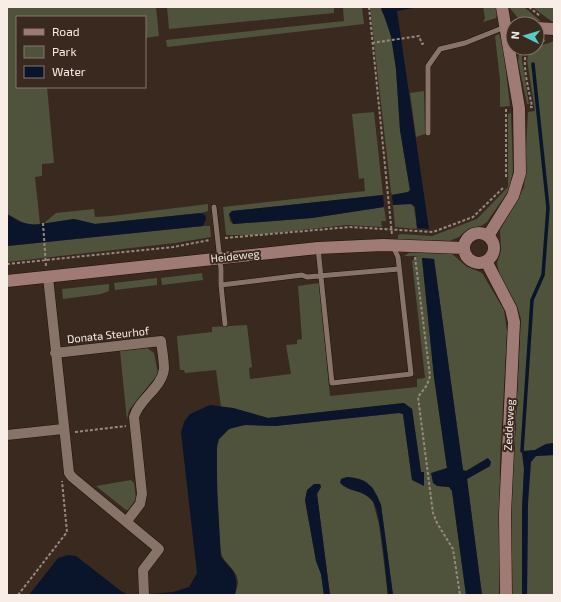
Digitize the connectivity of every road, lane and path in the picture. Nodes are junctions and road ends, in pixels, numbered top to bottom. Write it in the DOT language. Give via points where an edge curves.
graph roads {
  1 [pos="369,7"];
  2 [pos="505,28"];
  3 [pos="372,43"];
  4 [pos="424,43"];
  5 [pos="513,56"];
  6 [pos="519,108"];
  7 [pos="428,133"];
  8 [pos="214,207"];
  9 [pos="43,223"];
  10 [pos="392,230"];
  11 [pos="488,236"];
  12 [pos="217,239"];
  13 [pos="393,246"];
  14 [pos="318,248"];
  15 [pos="464,248"];
  16 [pos="398,257"];
  17 [pos="220,258"];
  18 [pos="46,260"];
  19 [pos="486,261"];
  20 [pos="7,264"];
  21 [pos="399,269"];
  22 [pos="321,276"];
  23 [pos="48,277"];
  24 [pos="7,281"];
  25 [pos="221,285"];
  26 [pos="225,324"];
  27 [pos="55,353"];
  28 [pos="135,425"];
  29 [pos="63,431"];
  30 [pos="7,435"];
  31 [pos="69,473"];
  32 [pos="127,522"];
  33 [pos="144,594"];
  34 [pos="18,595"];
  35 [pos="460,595"];
  36 [pos="506,595"];
  1 -- 3 [label="path"];
  2 -- 7 [label="lane" via="440,49 428,66"];
  3 -- 4 [label="path" via="419,36 422,44"];
  3 -- 10 [label="path"];
  5 -- 6 [label="main road"];
  6 -- 10 [label="path, Heideweg" via="506,109 506,184 477,214 429,233"];
  6 -- 11 [label="main road" via="518,182 513,196"];
  8 -- 12 [label="lane"];
  9 -- 18 [label="path"];
  10 -- 12 [label="path, Heideweg" via="350,227"];
  10 -- 13 [label="path"];
  11 -- 15 [label="main road" via="482,233 474,234 466,240"];
  11 -- 19 [label="main road" via="494,251"];
  12 -- 17 [label="lane"];
  12 -- 18 [label="path, Heideweg" via="173,247"];
  13 -- 14 [label="main road, Heideweg"];
  13 -- 15 [label="main road, Heideweg"];
  13 -- 16 [label="lane"];
  14 -- 17 [label="main road, Heideweg"];
  14 -- 22 [label="lane"];
  15 -- 19 [label="main road" via="470,260 478,263"];
  16 -- 21 [label="lane"];
  16 -- 35 [label="path" via="416,258 430,376 418,397 433,513 453,548"];
  17 -- 23 [label="main road, Heideweg"];
  17 -- 25 [label="lane"];
  18 -- 20 [label="path, Heideweg"];
  19 -- 36 [label="main road, Zeddeweg" via="511,309 514,322 505,514"];
  21 -- 22 [label="lane"];
  21 -- 22 [label="lane" via="411,374 332,383"];
  22 -- 25 [label="lane" via="302,275"];
  23 -- 24 [label="main road, Heideweg"];
  23 -- 27 [label="street, Donata Steurhof"];
  25 -- 26 [label="lane"];
  27 -- 28 [label="street, Donata Steurhof" via="161,341 164,370 136,409"];
  27 -- 29 [label="street, Donata Steurhof"];
  28 -- 29 [label="path"];
  28 -- 32 [label="street, Donata Steurhof" via="142,494 140,504"];
  29 -- 30 [label="street"];
  29 -- 31 [label="street, Donata Steurhof"];
  31 -- 32 [label="street"];
  31 -- 34 [label="path" via="62,480 67,532"];
  32 -- 33 [label="street" via="159,549 143,570"];
}
